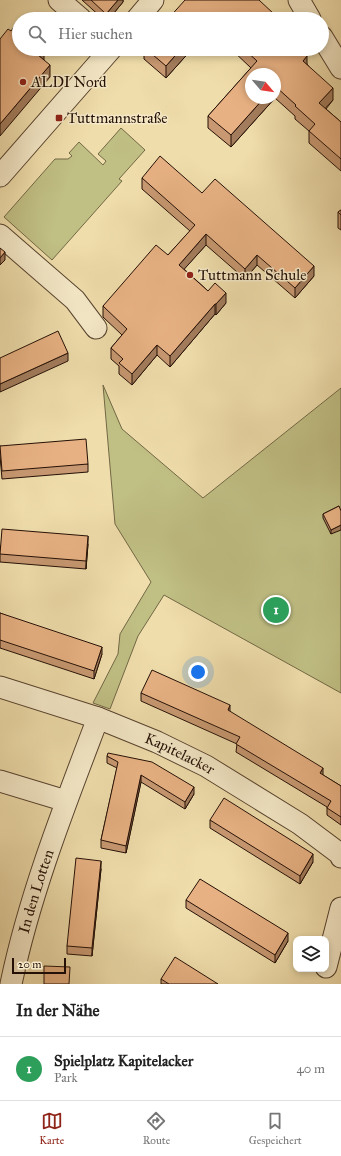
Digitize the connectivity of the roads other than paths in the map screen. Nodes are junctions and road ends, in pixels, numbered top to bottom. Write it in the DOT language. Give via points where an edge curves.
graph roads {
  1 [pos="59,0"];
  2 [pos="154,0"];
  3 [pos="299,0"];
  4 [pos="73,12"];
  5 [pos="143,12"];
  6 [pos="306,12"];
  7 [pos="329,49"];
  8 [pos="105,56"];
  9 [pos="341,68"];
  10 [pos="0,176"];
  11 [pos="0,235"];
  12 [pos="96,328"];
  13 [pos="0,687"];
  14 [pos="98,718"];
  15 [pos="0,781"];
  16 [pos="66,801"];
  17 [pos="341,857"];
  18 [pos="341,908"];
  19 [pos="329,956"];
  20 [pos="325,972"];
  21 [pos="11,984"];
  22 [pos="321,984"];
  1 -- 4 [label="street"];
  2 -- 5 [label="street"];
  3 -- 6 [label="street"];
  7 -- 9 [label="street"];
  8 -- 10 [label="street"];
  11 -- 12 [label="street" via="75,300"];
  13 -- 14 [label="street, Kapitelacker"];
  14 -- 16 [label="street, In den Lotten"];
  14 -- 17 [label="street, Kapitelacker" via="157,742 206,766 300,824"];
  15 -- 16 [label="street"];
  16 -- 21 [label="street, In den Lotten" via="26,924"];
  18 -- 19 [label="street"];
  20 -- 22 [label="street"];
}
